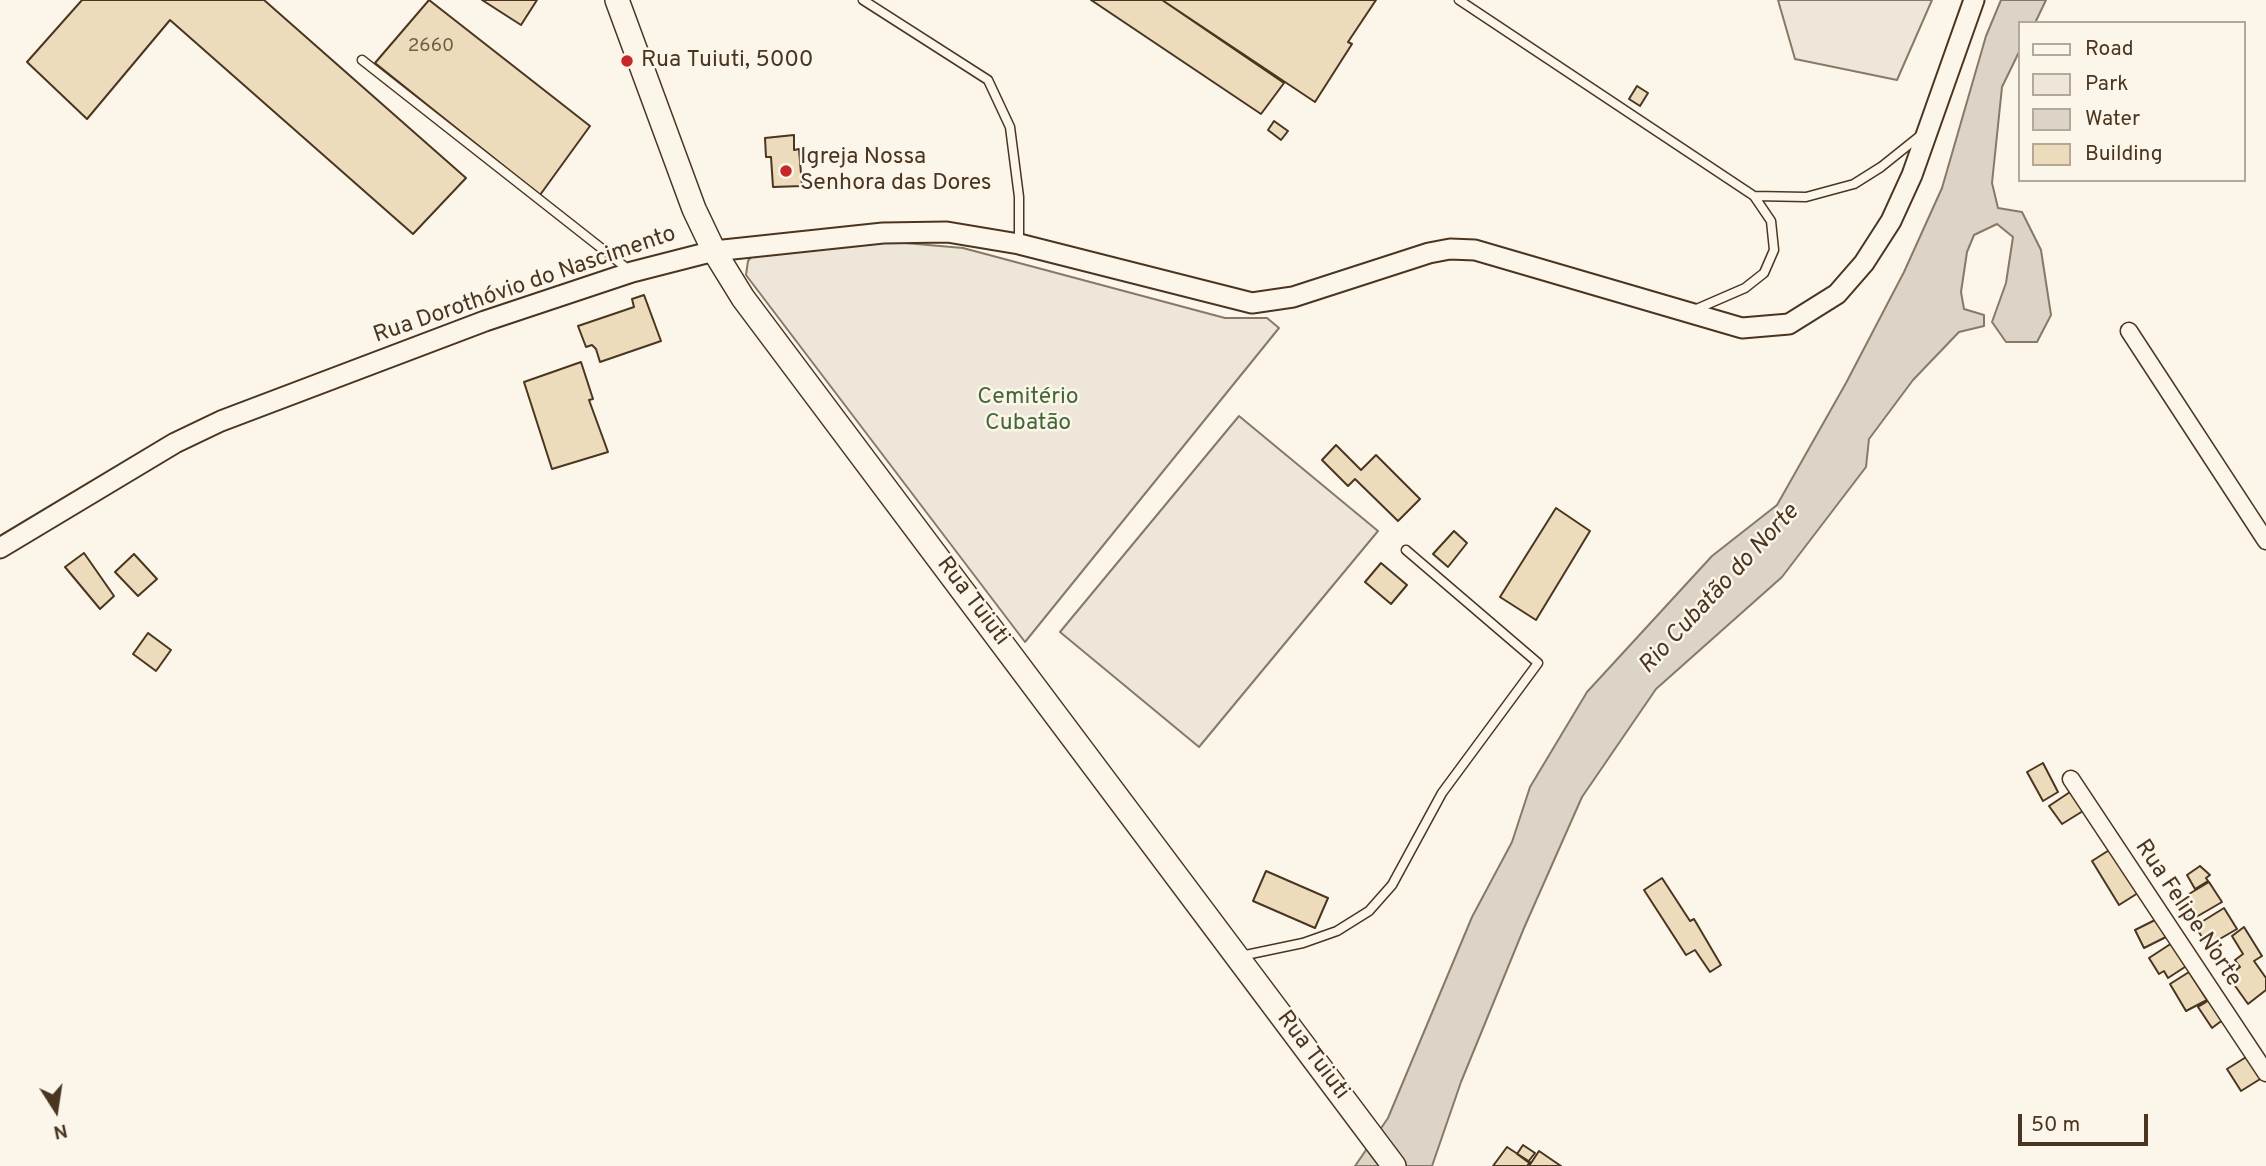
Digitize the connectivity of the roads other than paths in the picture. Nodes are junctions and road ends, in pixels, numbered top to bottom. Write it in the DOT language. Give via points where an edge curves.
graph roads {
  1 [pos="617,0"];
  2 [pos="863,0"];
  3 [pos="1458,0"];
  4 [pos="1974,0"];
  5 [pos="362,60"];
  6 [pos="1930,128"];
  7 [pos="1754,196"];
  8 [pos="1019,244"];
  9 [pos="714,251"];
  10 [pos="632,271"];
  11 [pos="1686,313"];
  12 [pos="2129,331"];
  13 [pos="2266,541"];
  14 [pos="0,548"];
  15 [pos="1406,550"];
  16 [pos="2071,779"];
  17 [pos="1238,957"];
  18 [pos="2266,1073"];
  19 [pos="1394,1166"];
  1 -- 9 [label="main road, Rua Tuiuti" via="673,157"];
  2 -- 8 [label="lane" via="988,80 1010,127 1019,197"];
  3 -- 7 [label="lane"];
  4 -- 6 [label="street, Rua Dorothóvio do Nascimento"];
  5 -- 10 [label="lane"];
  6 -- 7 [label="lane" via="1854,184 1806,197"];
  6 -- 11 [label="street, Rua Dorothóvio do Nascimento" via="1891,221 1837,294 1789,324 1769,328 1742,328"];
  7 -- 11 [label="lane" via="1771,221 1774,250 1764,274 1745,288"];
  8 -- 9 [label="street, Rua Dorothóvio do Nascimento" via="977,235 917,231"];
  8 -- 11 [label="street, Rua Dorothóvio do Nascimento" via="1252,303 1293,297 1429,253 1475,250"];
  9 -- 10 [label="street, Rua Dorothóvio do Nascimento"];
  9 -- 17 [label="main road, Rua Tuiuti" via="751,309"];
  10 -- 14 [label="street, Rua Dorothóvio do Nascimento" via="221,421 175,443"];
  12 -- 13 [label="street"];
  15 -- 17 [label="lane" via="1538,663 1442,793 1392,885 1369,911 1337,931 1303,943"];
  16 -- 18 [label="street, Rua Felipe Norte"];
  17 -- 19 [label="main road, Rua Tuiuti"];
}
